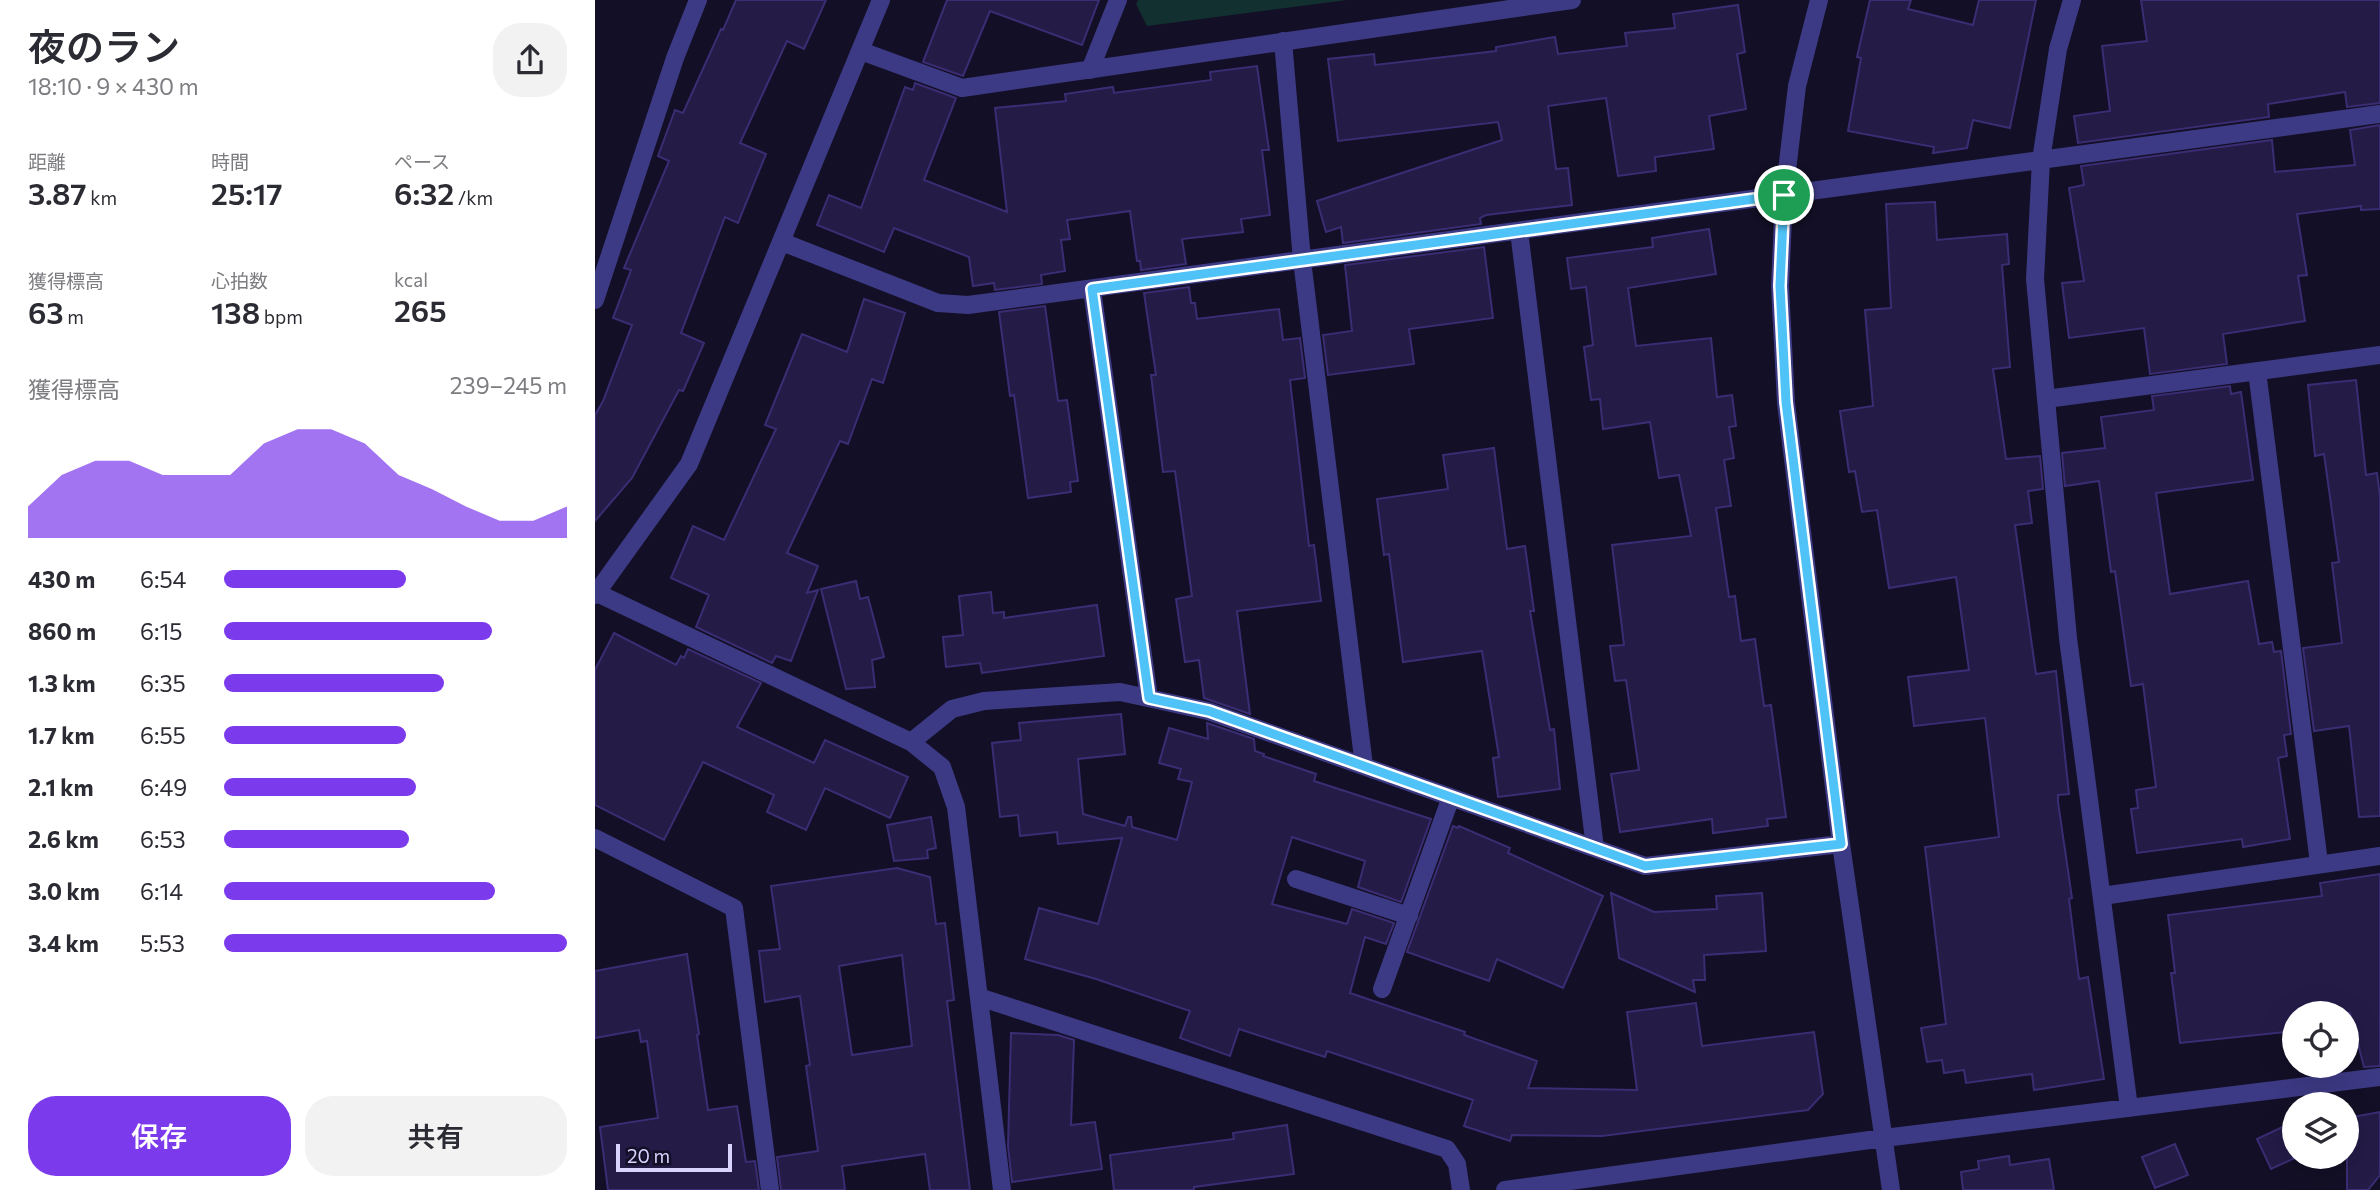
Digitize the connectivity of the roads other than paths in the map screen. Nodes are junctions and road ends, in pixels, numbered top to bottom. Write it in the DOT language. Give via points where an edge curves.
graph roads {
  1 [pos="698,0"];
  2 [pos="881,0"];
  3 [pos="1118,0"];
  4 [pos="1572,0"];
  5 [pos="1819,0"];
  6 [pos="2072,0"];
  7 [pos="1283,41"];
  8 [pos="861,51"];
  9 [pos="1090,69"];
  10 [pos="2380,114"];
  11 [pos="2041,160"];
  12 [pos="1784,195"];
  13 [pos="1519,231"];
  14 [pos="782,242"];
  15 [pos="1302,260"];
  16 [pos="1092,289"];
  17 [pos="595,300"];
  18 [pos="2380,355"];
  19 [pos="2257,371"];
  20 [pos="2046,399"];
  21 [pos="596,594"];
  22 [pos="1149,698"];
  23 [pos="911,742"];
  24 [pos="1364,766"];
  25 [pos="1451,797"];
  26 [pos="595,838"];
  27 [pos="1841,844"];
  28 [pos="1594,848"];
  29 [pos="2380,856"];
  30 [pos="2319,863"];
  31 [pos="1296,879"];
  32 [pos="2102,895"];
  33 [pos="1409,916"];
  34 [pos="1382,989"];
  35 [pos="979,997"];
  36 [pos="2380,1077"];
  37 [pos="2129,1108"];
  38 [pos="1884,1138"];
  39 [pos="1642,1172"];
  40 [pos="769,1190"];
  41 [pos="1002,1190"];
  42 [pos="1461,1190"];
  43 [pos="1505,1190"];
  44 [pos="1645,1190"];
  45 [pos="1891,1190"];
  1 -- 17 [label="street"];
  2 -- 8 [label="street"];
  3 -- 9 [label="street"];
  4 -- 7 [label="street"];
  5 -- 12 [label="street" via="1797,86"];
  6 -- 11 [label="street" via="2058,49"];
  7 -- 9 [label="street"];
  7 -- 15 [label="street"];
  8 -- 9 [label="street" via="962,88"];
  8 -- 14 [label="street"];
  10 -- 11 [label="street"];
  11 -- 12 [label="street"];
  11 -- 20 [label="street" via="2035,279"];
  12 -- 13 [label="street"];
  12 -- 27 [label="street" via="1780,286 1786,402"];
  13 -- 15 [label="street"];
  13 -- 28 [label="street"];
  14 -- 16 [label="street" via="938,303 968,305"];
  14 -- 21 [label="street" via="689,464"];
  15 -- 16 [label="street"];
  15 -- 24 [label="street"];
  16 -- 22 [label="street"];
  18 -- 19 [label="street"];
  19 -- 20 [label="street"];
  19 -- 30 [label="street"];
  20 -- 32 [label="street" via="2068,638"];
  21 -- 23 [label="street"];
  22 -- 23 [label="street" via="1120,692 984,701 952,709"];
  22 -- 24 [label="street" via="1209,711"];
  23 -- 35 [label="street" via="942,767 956,807"];
  24 -- 25 [label="street"];
  25 -- 28 [label="street"];
  25 -- 33 [label="street"];
  26 -- 40 [label="street" via="734,908"];
  27 -- 28 [label="street" via="1645,866"];
  27 -- 38 [label="street"];
  29 -- 30 [label="street"];
  30 -- 32 [label="street"];
  31 -- 33 [label="street"];
  32 -- 37 [label="street"];
  33 -- 34 [label="street"];
  35 -- 41 [label="street"];
  35 -- 42 [label="street" via="1447,1149 1457,1164"];
  36 -- 37 [label="street"];
  37 -- 38 [label="street"];
  38 -- 39 [label="street"];
  38 -- 45 [label="street"];
  39 -- 43 [label="street"];
  39 -- 44 [label="street"];
}
